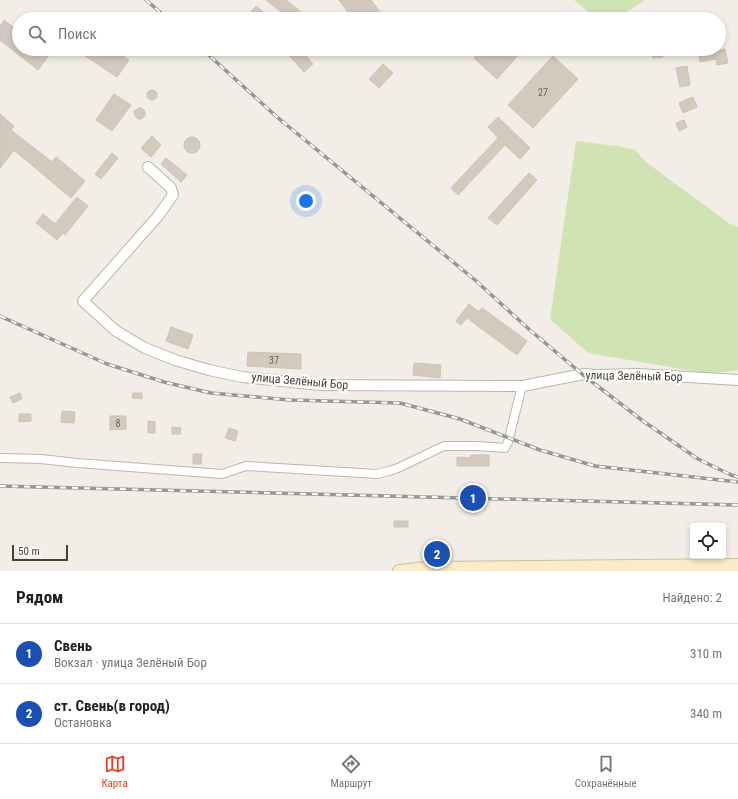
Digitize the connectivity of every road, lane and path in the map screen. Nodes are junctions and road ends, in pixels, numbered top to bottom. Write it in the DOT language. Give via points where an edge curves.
graph roads {
  1 [pos="148,166"];
  2 [pos="738,380"];
  3 [pos="522,386"];
  4 [pos="0,458"];
  5 [pos="738,564"];
  6 [pos="399,571"];
  1 -- 3 [label="street, улица Зелёный Бор" via="171,188 173,195 158,216 83,301 116,331 145,348 175,360 242,376 320,385"];
  2 -- 3 [label="street, улица Зелёный Бор" via="638,374 584,374"];
  3 -- 4 [label="street" via="506,446 444,446 398,468 377,474 246,466 222,474"];
  5 -- 6 [label="main road" via="426,568"];
}
